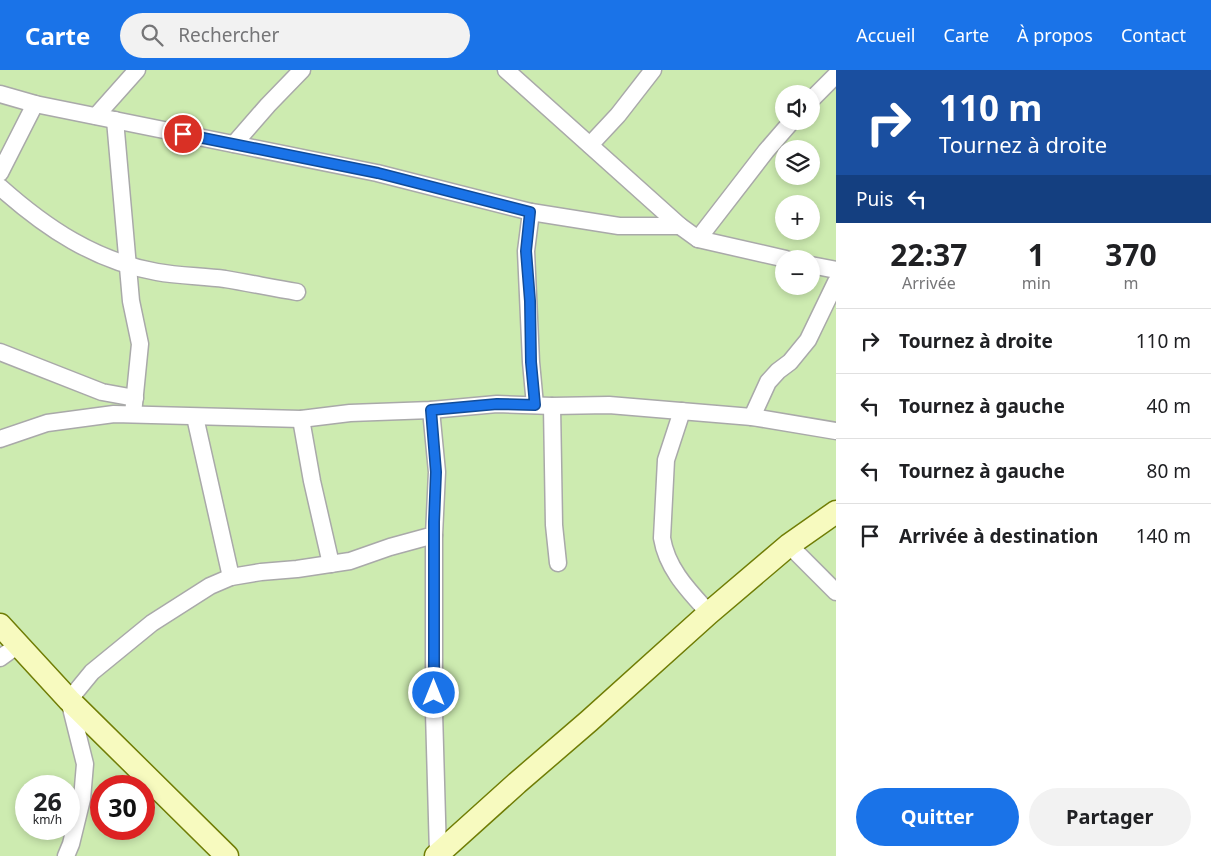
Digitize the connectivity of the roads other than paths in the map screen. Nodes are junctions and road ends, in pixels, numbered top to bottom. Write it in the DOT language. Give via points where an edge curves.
graph roads {
  1 [pos="137,70"];
  2 [pos="302,70"];
  3 [pos="506,70"];
  4 [pos="653,70"];
  5 [pos="836,75"];
  6 [pos="820,91"];
  7 [pos="0,94"];
  8 [pos="35,104"];
  9 [pos="96,116"];
  10 [pos="114,120"];
  11 [pos="784,130"];
  12 [pos="234,144"];
  13 [pos="590,145"];
  14 [pos="0,174"];
  15 [pos="0,188"];
  16 [pos="530,212"];
  17 [pos="680,226"];
  18 [pos="698,239"];
  19 [pos="775,256"];
  20 [pos="128,264"];
  21 [pos="820,266"];
  22 [pos="836,270"];
  23 [pos="836,282"];
  24 [pos="297,292"];
  25 [pos="0,352"];
  26 [pos="535,405"];
  27 [pos="134,406"];
  28 [pos="552,406"];
  29 [pos="431,410"];
  30 [pos="682,411"];
  31 [pos="195,416"];
  32 [pos="752,417"];
  33 [pos="301,420"];
  34 [pos="836,431"];
  35 [pos="0,439"];
  36 [pos="836,512"];
  37 [pos="434,535"];
  38 [pos="790,545"];
  39 [pos="558,563"];
  40 [pos="331,564"];
  41 [pos="231,577"];
  42 [pos="836,592"];
  43 [pos="709,613"];
  44 [pos="0,625"];
  45 [pos="18,644"];
  46 [pos="0,658"];
  47 [pos="69,700"];
  48 [pos="437,855"];
  49 [pos="66,856"];
  50 [pos="227,856"];
  1 -- 9 [label="street"];
  2 -- 12 [label="street"];
  3 -- 13 [label="street"];
  4 -- 13 [label="street"];
  5 -- 6 [label="street"];
  7 -- 8 [label="street"];
  8 -- 9 [label="street"];
  8 -- 14 [label="street"];
  9 -- 10 [label="street"];
  10 -- 12 [label="street"];
  10 -- 20 [label="street"];
  11 -- 18 [label="street"];
  12 -- 16 [label="street" via="378,173"];
  13 -- 17 [label="street"];
  15 -- 20 [label="street" via="53,230 112,260"];
  16 -- 17 [label="street" via="619,226"];
  16 -- 26 [label="street" via="526,251"];
  17 -- 18 [label="street"];
  18 -- 19 [label="street"];
  20 -- 24 [label="street" via="155,272 224,279"];
  20 -- 27 [label="street" via="131,301 140,344"];
  21 -- 22 [label="street"];
  23 -- 32 [label="street" via="808,340 768,382"];
  25 -- 27 [label="street"];
  26 -- 28 [label="street"];
  26 -- 29 [label="street" via="497,404"];
  27 -- 31 [label="street"];
  27 -- 35 [label="street" via="47,423"];
  28 -- 30 [label="street" via="609,405"];
  28 -- 39 [label="street" via="554,525"];
  29 -- 33 [label="street" via="350,413"];
  29 -- 37 [label="street" via="436,472"];
  30 -- 32 [label="street"];
  30 -- 43 [label="street" via="666,460 662,538 672,567"];
  31 -- 33 [label="street"];
  31 -- 41 [label="street"];
  32 -- 34 [label="street"];
  33 -- 40 [label="street"];
  36 -- 38 [label="street"];
  37 -- 40 [label="street"];
  37 -- 48 [label="street"];
  38 -- 42 [label="street"];
  38 -- 43 [label="street"];
  40 -- 41 [label="street"];
  41 -- 47 [label="street" via="210,586 152,622 92,672"];
  43 -- 48 [label="street"];
  44 -- 45 [label="street"];
  45 -- 46 [label="street"];
  45 -- 47 [label="street"];
  47 -- 49 [label="street" via="85,764 82,799"];
  47 -- 50 [label="street"];
}
